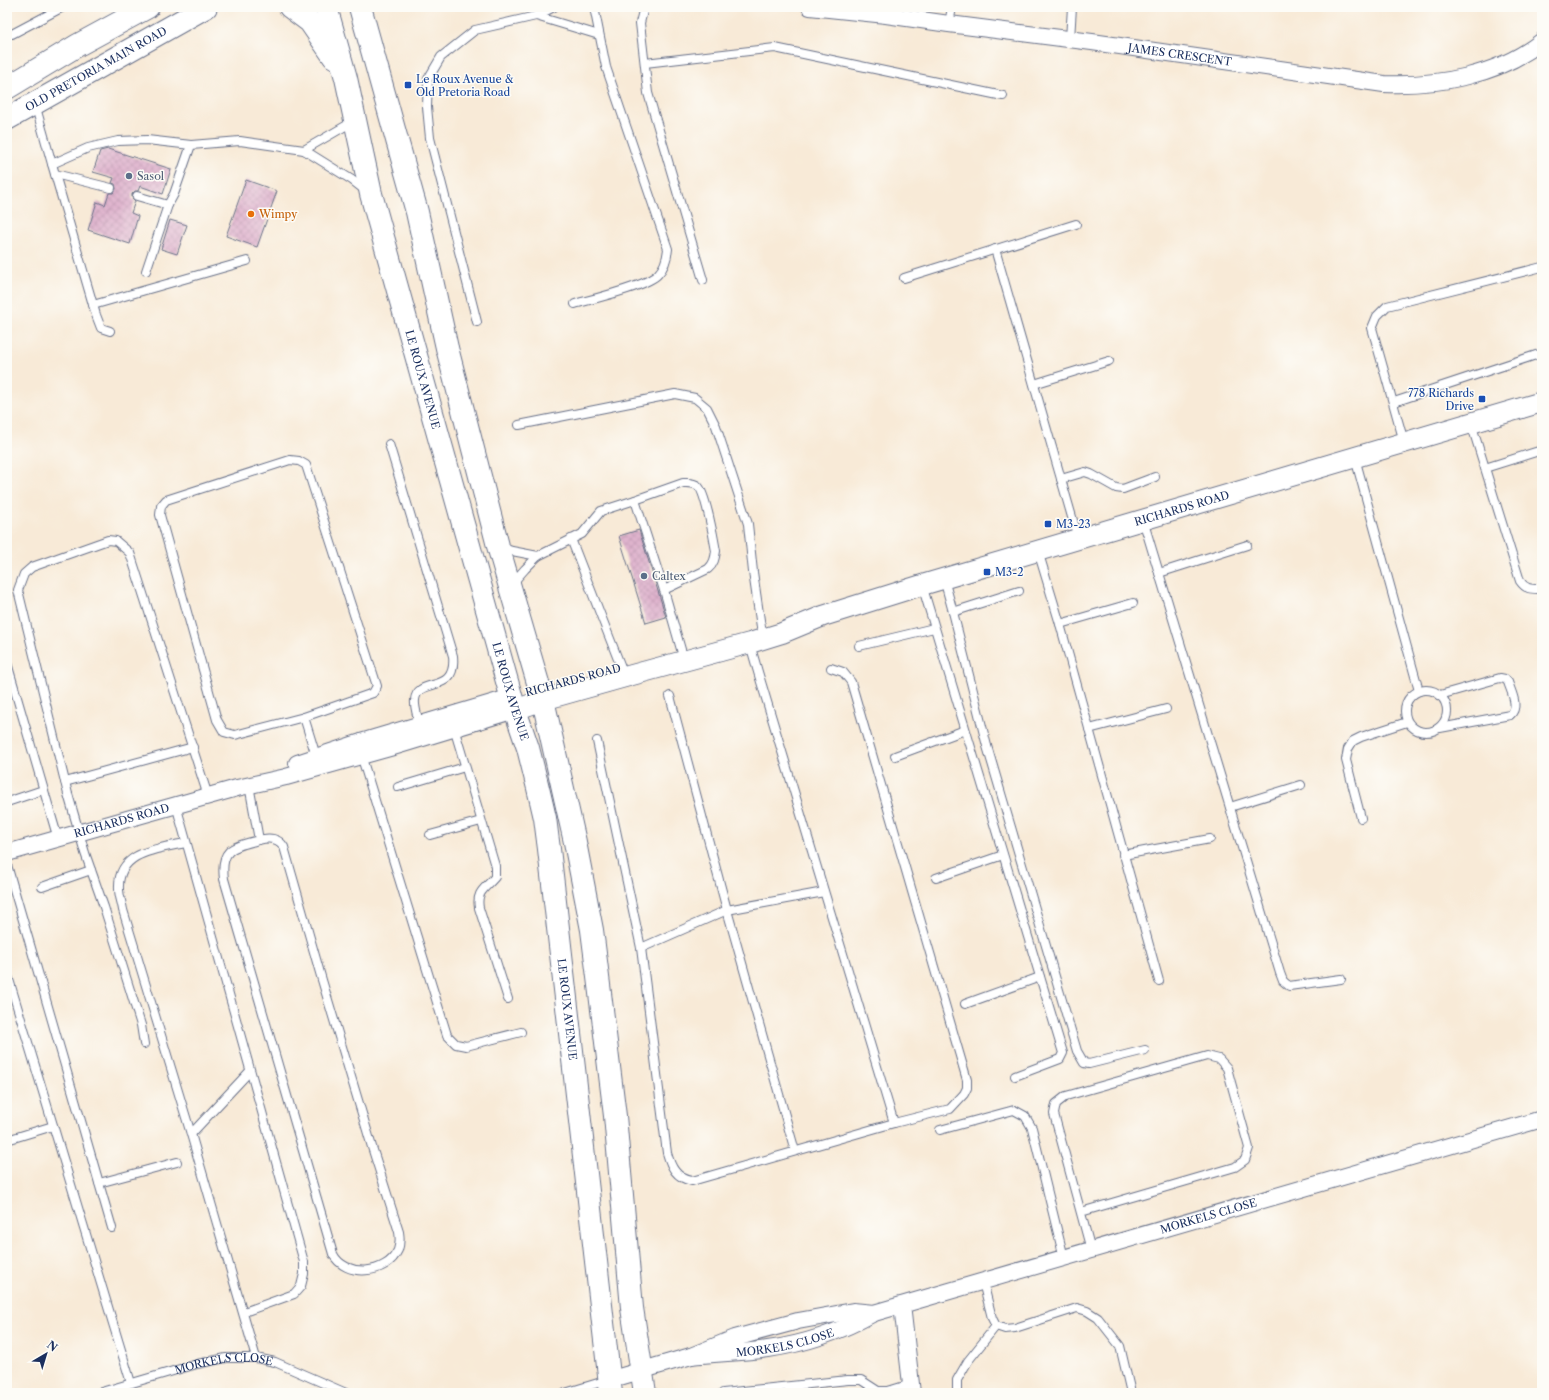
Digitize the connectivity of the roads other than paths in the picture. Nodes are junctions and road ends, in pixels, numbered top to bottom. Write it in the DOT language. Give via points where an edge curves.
graph roads {
  1 [pos="63,7"];
  2 [pos="144,7"];
  3 [pos="148,7"];
  4 [pos="206,7"];
  5 [pos="290,7"];
  6 [pos="326,7"];
  7 [pos="554,7"];
  8 [pos="594,7"];
  9 [pos="644,7"];
  10 [pos="810,7"];
  11 [pos="952,7"];
  12 [pos="1072,7"];
  13 [pos="887,11"];
  14 [pos="363,13"];
  15 [pos="536,16"];
  16 [pos="124,20"];
  17 [pos="949,24"];
  18 [pos="7,34"];
  19 [pos="599,35"];
  20 [pos="1070,39"];
  21 [pos="1540,46"];
  22 [pos="645,63"];
  23 [pos="346,78"];
  24 [pos="7,88"];
  25 [pos="1003,96"];
  26 [pos="35,103"];
  27 [pos="7,119"];
  28 [pos="355,121"];
  29 [pos="191,145"];
  30 [pos="304,150"];
  31 [pos="52,164"];
  32 [pos="55,174"];
  33 [pos="111,188"];
  34 [pos="371,194"];
  35 [pos="136,196"];
  36 [pos="168,205"];
  37 [pos="1076,224"];
  38 [pos="995,249"];
  39 [pos="247,261"];
  40 [pos="1542,267"];
  41 [pos="146,271"];
  42 [pos="904,278"];
  43 [pos="703,280"];
  44 [pos="575,304"];
  45 [pos="93,305"];
  46 [pos="477,322"];
  47 [pos="110,331"];
  48 [pos="1542,353"];
  49 [pos="1108,361"];
  50 [pos="1034,384"];
  51 [pos="1394,402"];
  52 [pos="1542,402"];
  53 [pos="1471,423"];
  54 [pos="519,425"];
  55 [pos="1404,442"];
  56 [pos="389,444"];
  57 [pos="1542,450"];
  58 [pos="1355,457"];
  59 [pos="1484,468"];
  60 [pos="1155,477"];
  61 [pos="1061,479"];
  62 [pos="635,500"];
  63 [pos="1143,519"];
  64 [pos="1078,538"];
  65 [pos="571,539"];
  66 [pos="1247,545"];
  67 [pos="498,546"];
  68 [pos="1038,550"];
  69 [pos="538,556"];
  70 [pos="1159,573"];
  71 [pos="943,578"];
  72 [pos="922,585"];
  73 [pos="1542,589"];
  74 [pos="664,590"];
  75 [pos="511,591"];
  76 [pos="1019,591"];
  77 [pos="1133,603"];
  78 [pos="954,612"];
  79 [pos="1060,624"];
  80 [pos="934,628"];
  81 [pos="756,635"];
  82 [pos="860,646"];
  83 [pos="683,655"];
  84 [pos="7,663"];
  85 [pos="621,667"];
  86 [pos="831,668"];
  87 [pos="1419,691"];
  88 [pos="541,694"];
  89 [pos="1440,695"];
  90 [pos="670,696"];
  91 [pos="513,703"];
  92 [pos="1166,709"];
  93 [pos="304,718"];
  94 [pos="1407,722"];
  95 [pos="419,724"];
  96 [pos="454,728"];
  97 [pos="1089,728"];
  98 [pos="1440,728"];
  99 [pos="965,730"];
  100 [pos="597,741"];
  101 [pos="193,747"];
  102 [pos="361,755"];
  103 [pos="316,756"];
  104 [pos="895,756"];
  105 [pos="465,767"];
  106 [pos="65,782"];
  107 [pos="1301,785"];
  108 [pos="243,787"];
  109 [pos="398,787"];
  110 [pos="43,790"];
  111 [pos="208,796"];
  112 [pos="7,802"];
  113 [pos="176,805"];
  114 [pos="1230,807"];
  115 [pos="1361,818"];
  116 [pos="481,821"];
  117 [pos="80,833"];
  118 [pos="430,836"];
  119 [pos="58,838"];
  120 [pos="1210,839"];
  121 [pos="259,840"];
  122 [pos="185,842"];
  123 [pos="7,853"];
  124 [pos="1003,855"];
  125 [pos="1123,855"];
  126 [pos="7,865"];
  127 [pos="91,870"];
  128 [pos="936,878"];
  129 [pos="42,887"];
  130 [pos="824,892"];
  131 [pos="727,910"];
  132 [pos="641,948"];
  133 [pos="7,973"];
  134 [pos="1040,977"];
  135 [pos="1341,979"];
  136 [pos="1158,981"];
  137 [pos="508,999"];
  138 [pos="965,1004"];
  139 [pos="520,1032"];
  140 [pos="144,1044"];
  141 [pos="1145,1050"];
  142 [pos="250,1071"];
  143 [pos="1015,1076"];
  144 [pos="1542,1119"];
  145 [pos="894,1123"];
  146 [pos="53,1126"];
  147 [pos="940,1130"];
  148 [pos="192,1134"];
  149 [pos="7,1140"];
  150 [pos="795,1151"];
  151 [pos="177,1162"];
  152 [pos="99,1184"];
  153 [pos="1080,1212"];
  154 [pos="112,1228"];
  155 [pos="1091,1250"];
  156 [pos="1064,1258"];
  157 [pos="983,1282"];
  158 [pos="902,1305"];
  159 [pos="244,1312"];
  160 [pos="874,1313"];
  161 [pos="996,1326"];
  162 [pos="691,1356"];
  163 [pos="256,1358"];
  164 [pos="642,1371"];
  165 [pos="131,1383"];
  166 [pos="610,1386"];
  167 [pos="911,1389"];
  168 [pos="98,1393"];
  169 [pos="346,1393"];
  170 [pos="565,1393"];
  171 [pos="645,1393"];
  172 [pos="722,1393"];
  173 [pos="957,1393"];
  174 [pos="1131,1393"];
  1 -- 18 [label="lane" via="12,34"];
  2 -- 16 [label="main road"];
  3 -- 16 [label="main road"];
  4 -- 26 [label="main road, OLD PRETORIA MAIN ROAD"];
  5 -- 23 [label="main road" via="310,22"];
  6 -- 23 [label="main road, LE ROUX AVENUE"];
  7 -- 15 [label="lane"];
  8 -- 19 [label="lane"];
  9 -- 22 [label="lane" via="640,23"];
  10 -- 13 [label="street, JAMES CRESCENT"];
  11 -- 17 [label="lane"];
  12 -- 20 [label="lane"];
  13 -- 17 [label="street, JAMES CRESCENT"];
  14 -- 67 [label="main road" via="417,212 447,348"];
  15 -- 19 [label="lane"];
  15 -- 46 [label="lane" via="475,30 441,57 428,79 430,138"];
  16 -- 24 [label="main road"];
  17 -- 20 [label="street, JAMES CRESCENT"];
  19 -- 44 [label="lane" via="606,68 668,249 666,264 658,276 644,284"];
  20 -- 21 [label="street, JAMES CRESCENT" via="1384,84 1429,83 1479,73 1504,65"];
  22 -- 25 [label="lane" via="775,48"];
  22 -- 43 [label="lane" via="648,93"];
  23 -- 28 [label="main road, LE ROUX AVENUE"];
  26 -- 27 [label="main road, OLD PRETORIA MAIN ROAD"];
  26 -- 31 [label="lane"];
  28 -- 30 [label="lane"];
  28 -- 34 [label="main road, LE ROUX AVENUE"];
  29 -- 30 [label="lane" via="240,141"];
  29 -- 31 [label="lane" via="147,140 118,141 88,148"];
  29 -- 36 [label="lane"];
  30 -- 34 [label="lane"];
  31 -- 32 [label="lane"];
  32 -- 33 [label="lane"];
  32 -- 45 [label="lane"];
  34 -- 91 [label="main road, LE ROUX AVENUE"];
  35 -- 36 [label="lane"];
  36 -- 41 [label="lane"];
  37 -- 38 [label="lane"];
  38 -- 42 [label="lane"];
  38 -- 50 [label="lane"];
  39 -- 45 [label="lane"];
  40 -- 51 [label="lane" via="1387,306 1372,328"];
  45 -- 47 [label="lane" via="100,328"];
  48 -- 51 [label="lane"];
  49 -- 50 [label="lane"];
  50 -- 61 [label="lane"];
  51 -- 55 [label="lane"];
  52 -- 53 [label="street, RICHARDS ROAD"];
  53 -- 55 [label="street, RICHARDS ROAD"];
  53 -- 59 [label="lane"];
  54 -- 81 [label="lane" via="675,394 695,398 707,408 716,426 748,524"];
  55 -- 58 [label="street, RICHARDS ROAD"];
  56 -- 95 [label="lane" via="454,664 446,681 417,693 415,700"];
  57 -- 59 [label="lane"];
  58 -- 63 [label="street, RICHARDS ROAD"];
  58 -- 87 [label="lane"];
  59 -- 73 [label="lane" via="1520,581 1525,588"];
  60 -- 61 [label="lane" via="1123,490 1085,472"];
  61 -- 64 [label="lane"];
  62 -- 65 [label="lane" via="601,511 582,534"];
  62 -- 74 [label="lane"];
  62 -- 74 [label="lane" via="691,482 698,486 703,495 716,551 714,562 708,569"];
  63 -- 64 [label="street, RICHARDS ROAD"];
  63 -- 70 [label="lane"];
  64 -- 68 [label="street, RICHARDS ROAD"];
  65 -- 69 [label="lane"];
  65 -- 85 [label="lane"];
  66 -- 70 [label="lane"];
  67 -- 69 [label="lane"];
  67 -- 75 [label="main road"];
  68 -- 71 [label="street, RICHARDS ROAD"];
  68 -- 79 [label="lane"];
  69 -- 75 [label="lane" via="517,578"];
  70 -- 114 [label="lane"];
  71 -- 72 [label="street, RICHARDS ROAD"];
  71 -- 78 [label="lane"];
  72 -- 80 [label="lane"];
  72 -- 81 [label="street, RICHARDS ROAD" via="823,616 798,618"];
  74 -- 83 [label="lane"];
  75 -- 88 [label="main road"];
  76 -- 78 [label="lane"];
  77 -- 79 [label="lane"];
  78 -- 141 [label="lane" via="987,746 1077,1051 1084,1063 1089,1064"];
  79 -- 97 [label="lane"];
  80 -- 82 [label="lane"];
  80 -- 99 [label="lane"];
  81 -- 83 [label="street, RICHARDS ROAD"];
  81 -- 130 [label="lane" via="758,672"];
  83 -- 85 [label="street, RICHARDS ROAD"];
  83 -- 88 [label="street, RICHARDS ROAD"];
  84 -- 110 [label="lane"];
  85 -- 88 [label="street, RICHARDS ROAD"];
  86 -- 145 [label="lane" via="843,672 851,682 967,1080 964,1094 950,1109"];
  87 -- 89 [label="lane" via="1434,691"];
  87 -- 94 [label="lane" via="1408,700 1405,707"];
  88 -- 91 [label="street, RICHARDS ROAD"];
  88 -- 164 [label="main road" via="576,842 592,930 615,1116 632,1308"];
  89 -- 98 [label="lane" via="1447,708 1445,722"];
  89 -- 98 [label="lane" via="1500,678 1508,682 1516,707 1510,715"];
  90 -- 131 [label="lane"];
  91 -- 95 [label="street, RICHARDS ROAD"];
  91 -- 96 [label="street, RICHARDS ROAD"];
  91 -- 166 [label="main road, LE ROUX AVENUE" via="528,748 550,849"];
  92 -- 97 [label="lane"];
  93 -- 93 [label="lane" via="235,735 224,732 217,720 160,515 161,506 166,500 290,460 306,465 376,686 373,693"];
  93 -- 103 [label="lane"];
  94 -- 98 [label="lane" via="1418,732 1433,732"];
  94 -- 115 [label="lane" via="1361,737 1353,741 1348,749 1346,760"];
  95 -- 103 [label="street, RICHARDS ROAD"];
  96 -- 102 [label="street, RICHARDS ROAD"];
  96 -- 105 [label="lane"];
  97 -- 125 [label="lane"];
  99 -- 104 [label="lane"];
  99 -- 124 [label="lane"];
  100 -- 132 [label="lane"];
  101 -- 106 [label="lane"];
  101 -- 106 [label="lane" via="130,553 116,541 108,540 32,567 24,574 18,590"];
  101 -- 111 [label="lane"];
  102 -- 108 [label="street, RICHARDS ROAD"];
  102 -- 139 [label="lane" via="447,1035 456,1044 466,1046"];
  103 -- 108 [label="street, RICHARDS ROAD"];
  105 -- 109 [label="lane"];
  105 -- 116 [label="lane"];
  106 -- 117 [label="lane"];
  107 -- 114 [label="lane"];
  108 -- 111 [label="street, RICHARDS ROAD"];
  108 -- 121 [label="lane"];
  110 -- 112 [label="lane"];
  110 -- 119 [label="lane"];
  111 -- 113 [label="street, RICHARDS ROAD"];
  113 -- 117 [label="street, RICHARDS ROAD"];
  113 -- 122 [label="lane"];
  114 -- 135 [label="lane" via="1283,981 1289,986"];
  116 -- 118 [label="lane"];
  116 -- 137 [label="lane" via="495,866 495,876 477,899"];
  117 -- 119 [label="street, RICHARDS ROAD"];
  117 -- 127 [label="lane"];
  119 -- 123 [label="street, RICHARDS ROAD"];
  120 -- 125 [label="lane"];
  121 -- 121 [label="lane" via="275,839 284,847 399,1232 400,1242 396,1253 389,1261 373,1269 350,1269 341,1264 333,1254 224,879 223,860 229,851 236,846"];
  122 -- 142 [label="lane"];
  122 -- 148 [label="lane" via="138,854 130,859 120,876 119,889 125,918"];
  124 -- 128 [label="lane"];
  124 -- 134 [label="lane"];
  125 -- 136 [label="lane"];
  126 -- 152 [label="lane"];
  127 -- 129 [label="lane"];
  127 -- 140 [label="lane" via="141,1025"];
  130 -- 131 [label="lane"];
  130 -- 145 [label="lane"];
  131 -- 132 [label="lane"];
  131 -- 150 [label="lane"];
  132 -- 150 [label="lane" via="667,1153 673,1170 680,1177 692,1181"];
  133 -- 146 [label="lane"];
  134 -- 138 [label="lane"];
  134 -- 143 [label="lane" via="1063,1053 1060,1059"];
  142 -- 148 [label="lane"];
  142 -- 159 [label="lane" via="304,1262 304,1274 301,1286 294,1294"];
  144 -- 155 [label="street, MORKELS CLOSE"];
  145 -- 150 [label="lane"];
  146 -- 149 [label="lane"];
  146 -- 165 [label="lane"];
  147 -- 156 [label="lane" via="1014,1110 1025,1116 1032,1128"];
  148 -- 159 [label="lane"];
  151 -- 152 [label="lane"];
  152 -- 154 [label="lane"];
  153 -- 153 [label="lane" via="1054,1114 1056,1104 1066,1096 1207,1056 1219,1059 1227,1068 1249,1148 1245,1160 1235,1167"];
  153 -- 155 [label="lane"];
  155 -- 156 [label="street, MORKELS CLOSE"];
  156 -- 157 [label="street, MORKELS CLOSE"];
  157 -- 158 [label="street, MORKELS CLOSE"];
  157 -- 161 [label="lane"];
  158 -- 160 [label="street, MORKELS CLOSE"];
  158 -- 167 [label="street"];
  159 -- 163 [label="lane"];
  160 -- 162 [label="street, MORKELS CLOSE" via="853,1311 798,1321 735,1338"];
  160 -- 162 [label="street, MORKELS CLOSE" via="856,1324 801,1342 768,1349"];
  161 -- 173 [label="lane" via="968,1361 957,1380"];
  161 -- 174 [label="lane" via="1005,1329 1015,1328 1077,1308 1087,1311 1098,1318 1120,1346"];
  162 -- 164 [label="street, MORKELS CLOSE"];
  163 -- 165 [label="lane, MORKELS CLOSE" via="226,1358"];
  163 -- 169 [label="lane, MORKELS CLOSE" via="274,1362"];
  164 -- 166 [label="street, MORKELS CLOSE"];
  164 -- 171 [label="main road"];
  165 -- 168 [label="lane, MORKELS CLOSE"];
  166 -- 170 [label="lane, MORKELS CLOSE"];
  167 -- 172 [label="lane" via="878,1391 861,1380 848,1380"];
}
